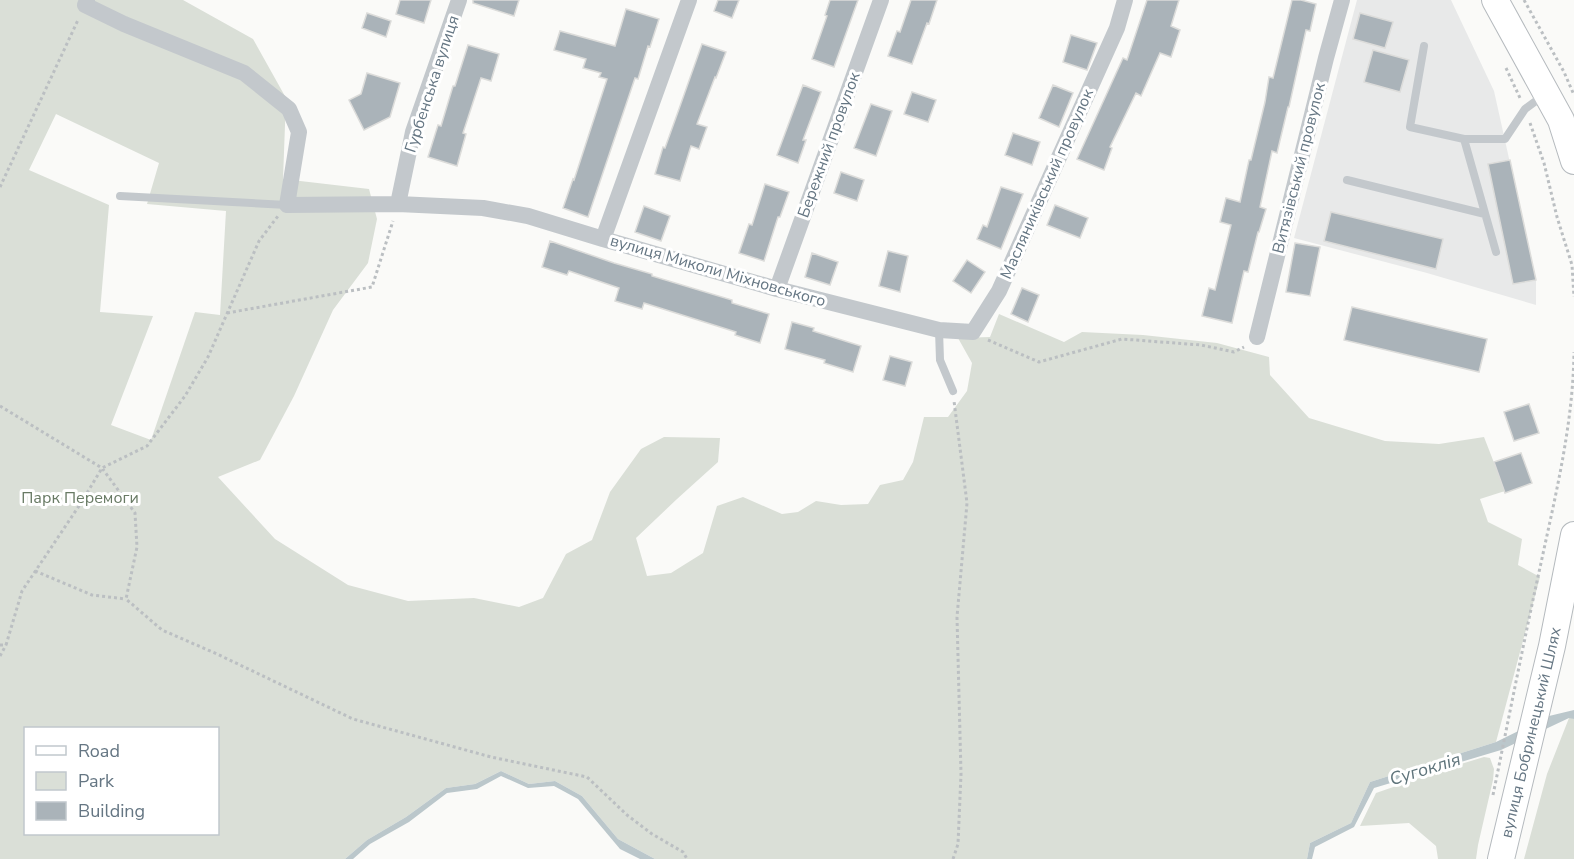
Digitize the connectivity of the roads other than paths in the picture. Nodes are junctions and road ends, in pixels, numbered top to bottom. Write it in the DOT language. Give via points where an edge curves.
graph roads {
  1 [pos="459,0"];
  2 [pos="689,0"];
  3 [pos="881,0"];
  4 [pos="1125,0"];
  5 [pos="1342,0"];
  6 [pos="1495,0"];
  7 [pos="86,3"];
  8 [pos="1424,46"];
  9 [pos="1547,93"];
  10 [pos="1568,121"];
  11 [pos="1464,139"];
  12 [pos="1574,161"];
  13 [pos="1347,180"];
  14 [pos="120,196"];
  15 [pos="398,204"];
  16 [pos="287,205"];
  17 [pos="1485,214"];
  18 [pos="603,239"];
  19 [pos="1496,252"];
  20 [pos="777,289"];
  21 [pos="939,330"];
  22 [pos="1257,337"];
  23 [pos="953,391"];
  24 [pos="1574,535"];
  25 [pos="1501,859"];
  1 -- 15 [label="street, Гурбенська вулиця" via="413,132"];
  2 -- 18 [label="street, вулиця Миколи Міхновського"];
  3 -- 20 [label="street, Бережний провулок"];
  4 -- 21 [label="street, Масляниківський провулок" via="1117,28 999,291 973,332"];
  5 -- 22 [label="street, Витязівський провулок"];
  6 -- 9 [label="main road"];
  7 -- 16 [label="street" via="124,24 244,73 289,109 299,132"];
  8 -- 11 [label="lane" via="1410,127"];
  9 -- 10 [label="main road"];
  9 -- 11 [label="lane" via="1525,109 1505,139"];
  10 -- 12 [label="main road"];
  11 -- 17 [label="lane"];
  13 -- 17 [label="lane"];
  14 -- 16 [label="lane"];
  15 -- 16 [label="street"];
  15 -- 18 [label="street" via="483,208 528,216"];
  17 -- 19 [label="lane"];
  18 -- 20 [label="street, вулиця Миколи Міхновського"];
  20 -- 21 [label="street, вулиця Миколи Міхновського"];
  21 -- 23 [label="lane" via="940,360"];
  24 -- 25 [label="main road, вулиця Бобринецький Шлях" via="1552,646 1506,786"];
}
